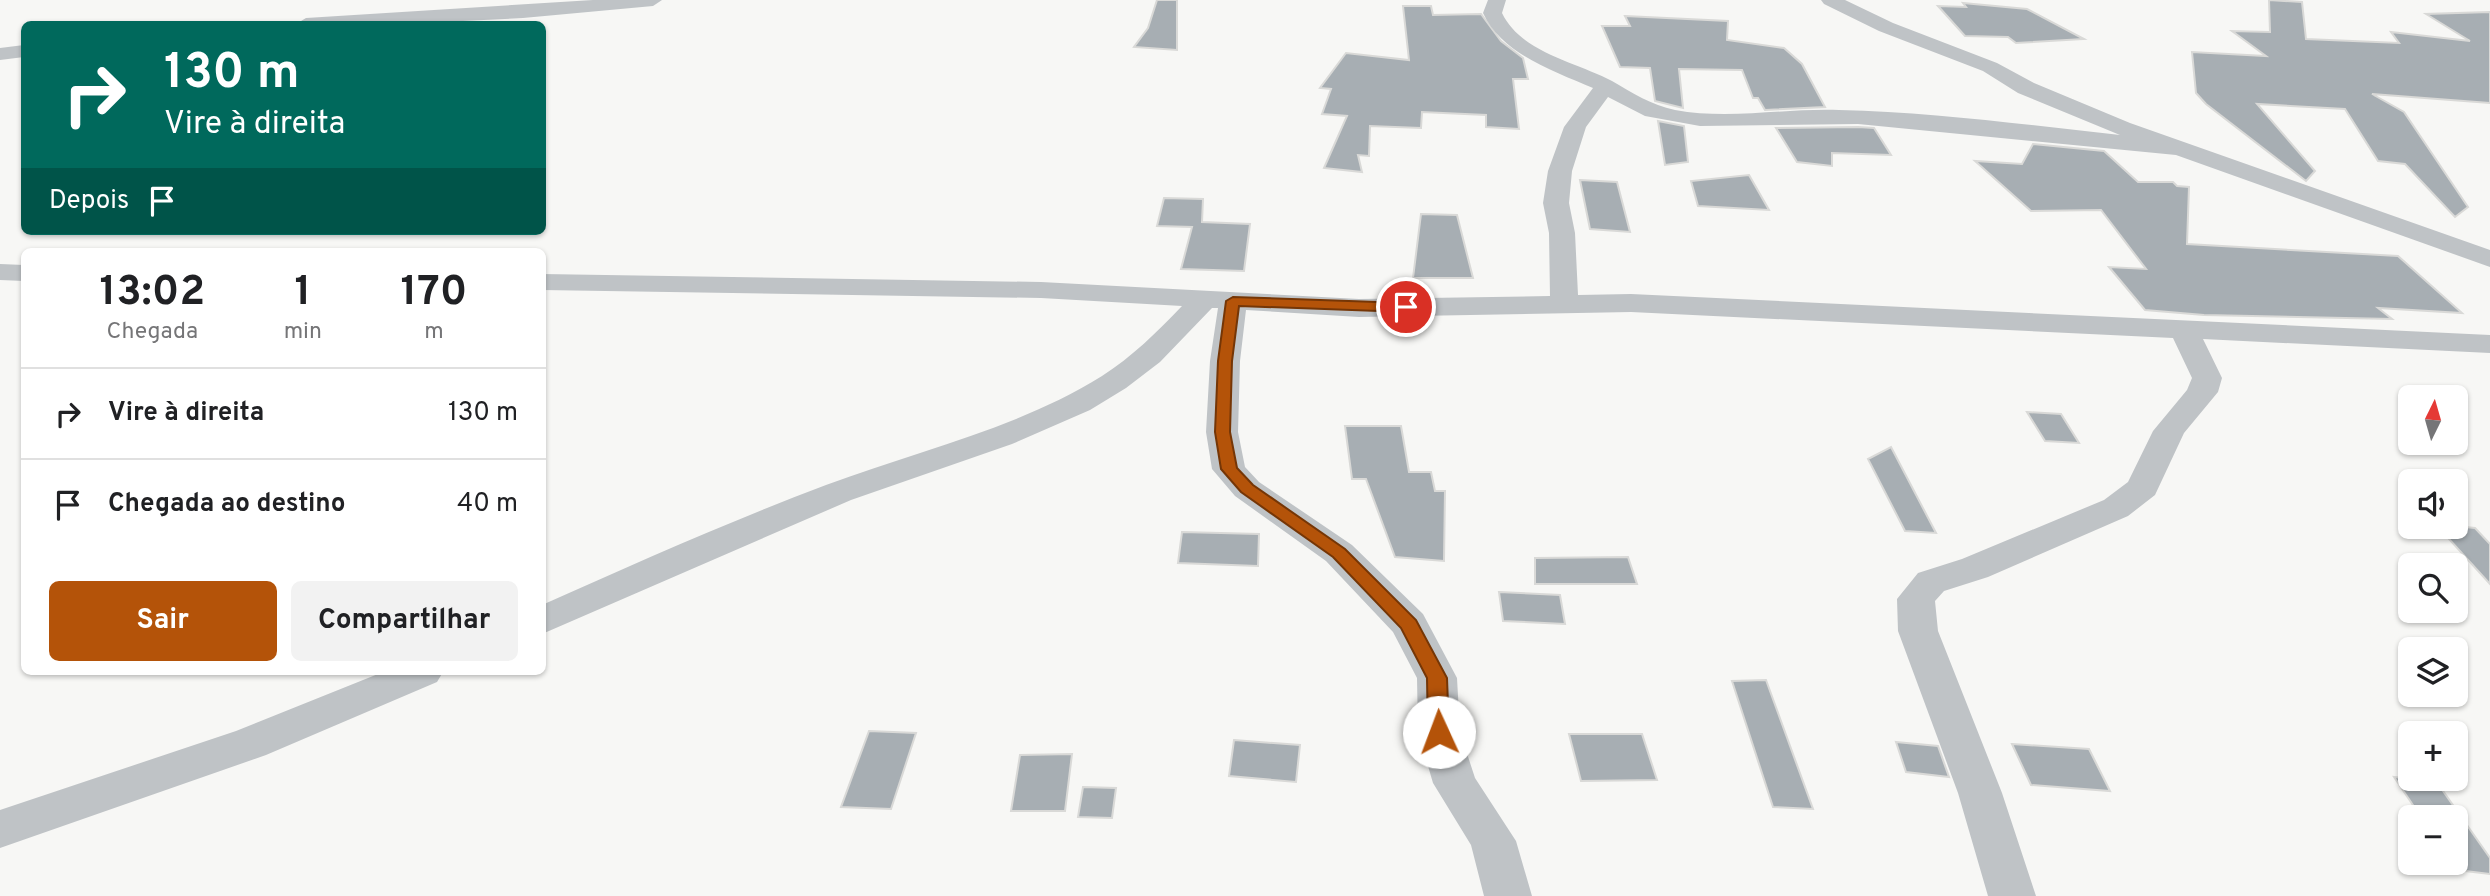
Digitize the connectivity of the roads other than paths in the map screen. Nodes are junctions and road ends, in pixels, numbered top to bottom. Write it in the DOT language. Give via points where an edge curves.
graph roads {
  1 [pos="653,0"];
  2 [pos="1497,0"];
  3 [pos="1830,0"];
  4 [pos="360,21"];
  5 [pos="21,51"];
  6 [pos="0,54"];
  7 [pos="1605,86"];
  8 [pos="2184,149"];
  9 [pos="2490,259"];
  10 [pos="0,272"];
  11 [pos="21,273"];
  12 [pos="546,282"];
  13 [pos="1219,300"];
  14 [pos="1564,304"];
  15 [pos="2184,331"];
  16 [pos="2490,344"];
  17 [pos="546,619"];
  18 [pos="416,675"];
  19 [pos="0,829"];
  20 [pos="1507,896"];
  21 [pos="2012,896"];
  1 -- 4 [label="street"];
  2 -- 7 [label="street" via="1492,15 1507,35 1545,60"];
  3 -- 8 [label="street" via="1990,67 2064,104"];
  5 -- 6 [label="street"];
  7 -- 8 [label="street" via="1630,102 1678,117 1738,121 1857,117"];
  7 -- 14 [label="street" via="1575,127 1560,171 1556,203 1562,233"];
  8 -- 9 [label="street"];
  10 -- 11 [label="street"];
  12 -- 13 [label="street" via="1041,290"];
  13 -- 14 [label="street" via="1359,308"];
  13 -- 17 [label="street" via="1148,357 1068,408 754,526"];
  13 -- 20 [label="street" via="1225,361 1222,432 1229,469 1247,489 1339,553 1409,624 1437,678 1439,732 1455,783 1493,841"];
  14 -- 15 [label="street" via="1631,303"];
  15 -- 16 [label="street"];
  15 -- 21 [label="street" via="2207,377 2202,392 2169,431 2143,488 2116,508 1931,582 1916,599 1918,631 1980,793"];
  18 -- 19 [label="street" via="251,743"];
}
